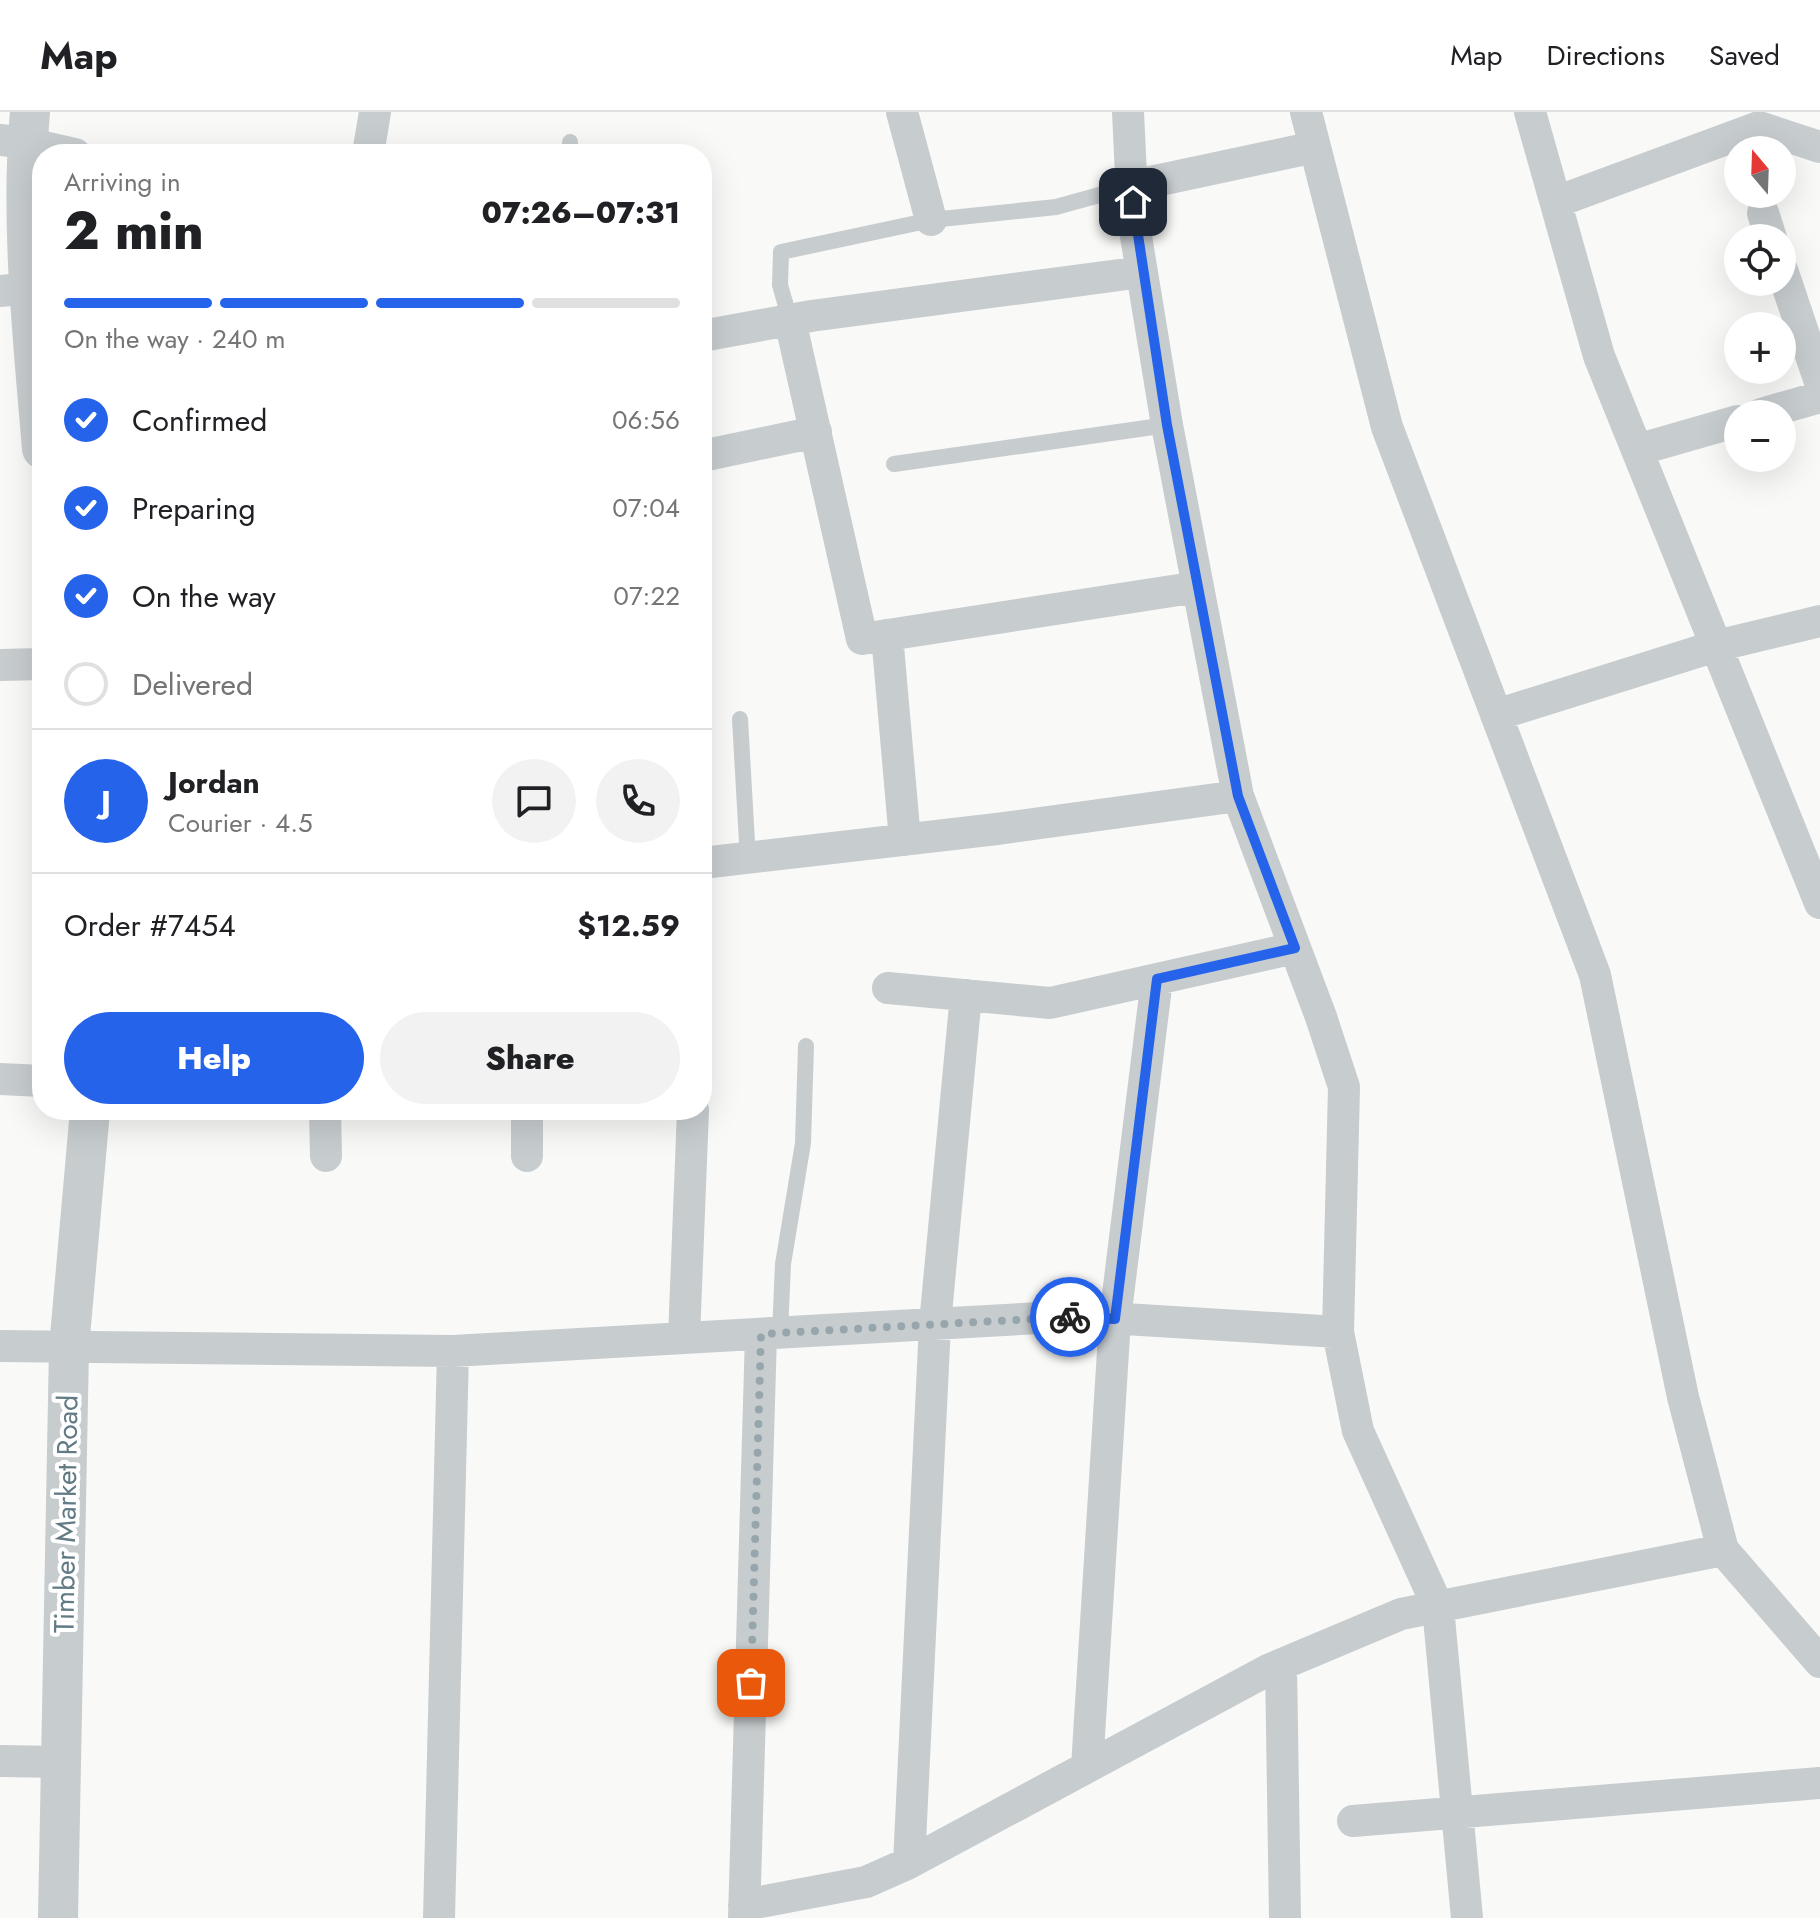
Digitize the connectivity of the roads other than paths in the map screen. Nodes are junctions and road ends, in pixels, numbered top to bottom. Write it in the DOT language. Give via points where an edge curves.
graph roads {
  1 [pos="375,112"];
  2 [pos="902,112"];
  3 [pos="1128,112"];
  4 [pos="1306,112"];
  5 [pos="1530,112"];
  6 [pos="19,132"];
  7 [pos="50,144"];
  8 [pos="370,144"];
  9 [pos="1315,147"];
  10 [pos="1820,147"];
  11 [pos="1132,186"];
  12 [pos="1556,202"];
  13 [pos="931,220"];
  14 [pos="1142,272"];
  15 [pos="15,289"];
  16 [pos="1791,296"];
  17 [pos="790,320"];
  18 [pos="712,334"];
  19 [pos="1820,382"];
  20 [pos="32,390"];
  21 [pos="1820,397"];
  22 [pos="1796,404"];
  23 [pos="1167,425"];
  24 [pos="1724,425"];
  25 [pos="816,432"];
  26 [pos="1637,450"];
  27 [pos="712,454"];
  28 [pos="894,464"];
  29 [pos="1198,587"];
  30 [pos="1820,621"];
  31 [pos="887,635"];
  32 [pos="1716,646"];
  33 [pos="32,664"];
  34 [pos="0,665"];
  35 [pos="1496,715"];
  36 [pos="740,719"];
  37 [pos="1238,796"];
  38 [pos="905,840"];
  39 [pos="1811,857"];
  40 [pos="748,860"];
  41 [pos="712,863"];
  42 [pos="1820,903"];
  43 [pos="1295,948"];
  44 [pos="1157,979"];
  45 [pos="888,988"];
  46 [pos="966,995"];
  47 [pos="806,1046"];
  48 [pos="0,1079"];
  49 [pos="32,1081"];
  50 [pos="89,1120"];
  51 [pos="325,1120"];
  52 [pos="527,1120"];
  53 [pos="693,1120"];
  54 [pos="326,1156"];
  55 [pos="527,1156"];
  56 [pos="1115,1319"];
  57 [pos="935,1324"];
  58 [pos="1338,1332"];
  59 [pos="771,1333"];
  60 [pos="684,1338"];
  61 [pos="0,1346"];
  62 [pos="69,1348"];
  63 [pos="453,1351"];
  64 [pos="1723,1550"];
  65 [pos="1438,1607"];
  66 [pos="1820,1662"];
  67 [pos="1281,1665"];
  68 [pos="0,1761"];
  69 [pos="62,1762"];
  70 [pos="1087,1767"];
  71 [pos="1820,1783"];
  72 [pos="1459,1813"];
  73 [pos="1353,1821"];
  74 [pos="909,1863"];
  75 [pos="744,1911"];
  76 [pos="58,1918"];
  77 [pos="439,1918"];
  78 [pos="1285,1918"];
  79 [pos="1467,1918"];
  1 -- 8 [label="street"];
  2 -- 13 [label="street"];
  3 -- 11 [label="street"];
  4 -- 9 [label="street"];
  5 -- 12 [label="street"];
  6 -- 7 [label="street"];
  6 -- 15 [label="street"];
  9 -- 11 [label="street"];
  9 -- 35 [label="street" via="1387,427"];
  10 -- 12 [label="street" via="1759,127"];
  11 -- 13 [label="lane" via="1056,207"];
  11 -- 14 [label="street"];
  12 -- 26 [label="street" via="1599,356"];
  13 -- 17 [label="lane" via="781,252 780,285"];
  14 -- 17 [label="street"];
  14 -- 23 [label="street"];
  15 -- 20 [label="street"];
  16 -- 19 [label="street"];
  17 -- 18 [label="street"];
  17 -- 25 [label="street"];
  21 -- 22 [label="street"];
  23 -- 28 [label="lane"];
  23 -- 29 [label="street"];
  24 -- 26 [label="street"];
  25 -- 27 [label="street"];
  25 -- 31 [label="street" via="862,639"];
  26 -- 32 [label="street"];
  29 -- 31 [label="street"];
  29 -- 37 [label="street"];
  30 -- 32 [label="street"];
  31 -- 38 [label="street"];
  32 -- 35 [label="street"];
  32 -- 39 [label="street"];
  33 -- 34 [label="street"];
  35 -- 64 [label="street" via="1595,975 1683,1397"];
  36 -- 40 [label="lane"];
  37 -- 38 [label="street"];
  37 -- 43 [label="street"];
  38 -- 40 [label="street"];
  39 -- 42 [label="street"];
  40 -- 41 [label="street"];
  43 -- 44 [label="street"];
  43 -- 58 [label="street" via="1344,1087"];
  44 -- 46 [label="street" via="1050,1003"];
  44 -- 56 [label="street"];
  45 -- 46 [label="street"];
  46 -- 57 [label="street"];
  47 -- 59 [label="lane" via="803,1143"];
  48 -- 49 [label="street"];
  50 -- 62 [label="street, Timber Market Road"];
  51 -- 54 [label="street"];
  52 -- 55 [label="street"];
  53 -- 60 [label="street"];
  56 -- 57 [label="street" via="1075,1316"];
  56 -- 58 [label="street"];
  56 -- 70 [label="street"];
  57 -- 59 [label="street"];
  57 -- 74 [label="street"];
  58 -- 65 [label="street" via="1358,1431"];
  59 -- 60 [label="street"];
  59 -- 75 [label="street"];
  60 -- 63 [label="street"];
  61 -- 62 [label="street"];
  62 -- 63 [label="street"];
  62 -- 69 [label="street, Timber Market Road"];
  63 -- 77 [label="street"];
  64 -- 65 [label="street"];
  64 -- 66 [label="street"];
  65 -- 67 [label="street" via="1401,1614"];
  65 -- 72 [label="street"];
  67 -- 70 [label="street"];
  67 -- 78 [label="street"];
  68 -- 69 [label="street"];
  69 -- 76 [label="street, Timber Market Road"];
  70 -- 74 [label="street"];
  71 -- 72 [label="street"];
  72 -- 73 [label="street"];
  72 -- 79 [label="street"];
  74 -- 75 [label="street" via="866,1882"];
}
